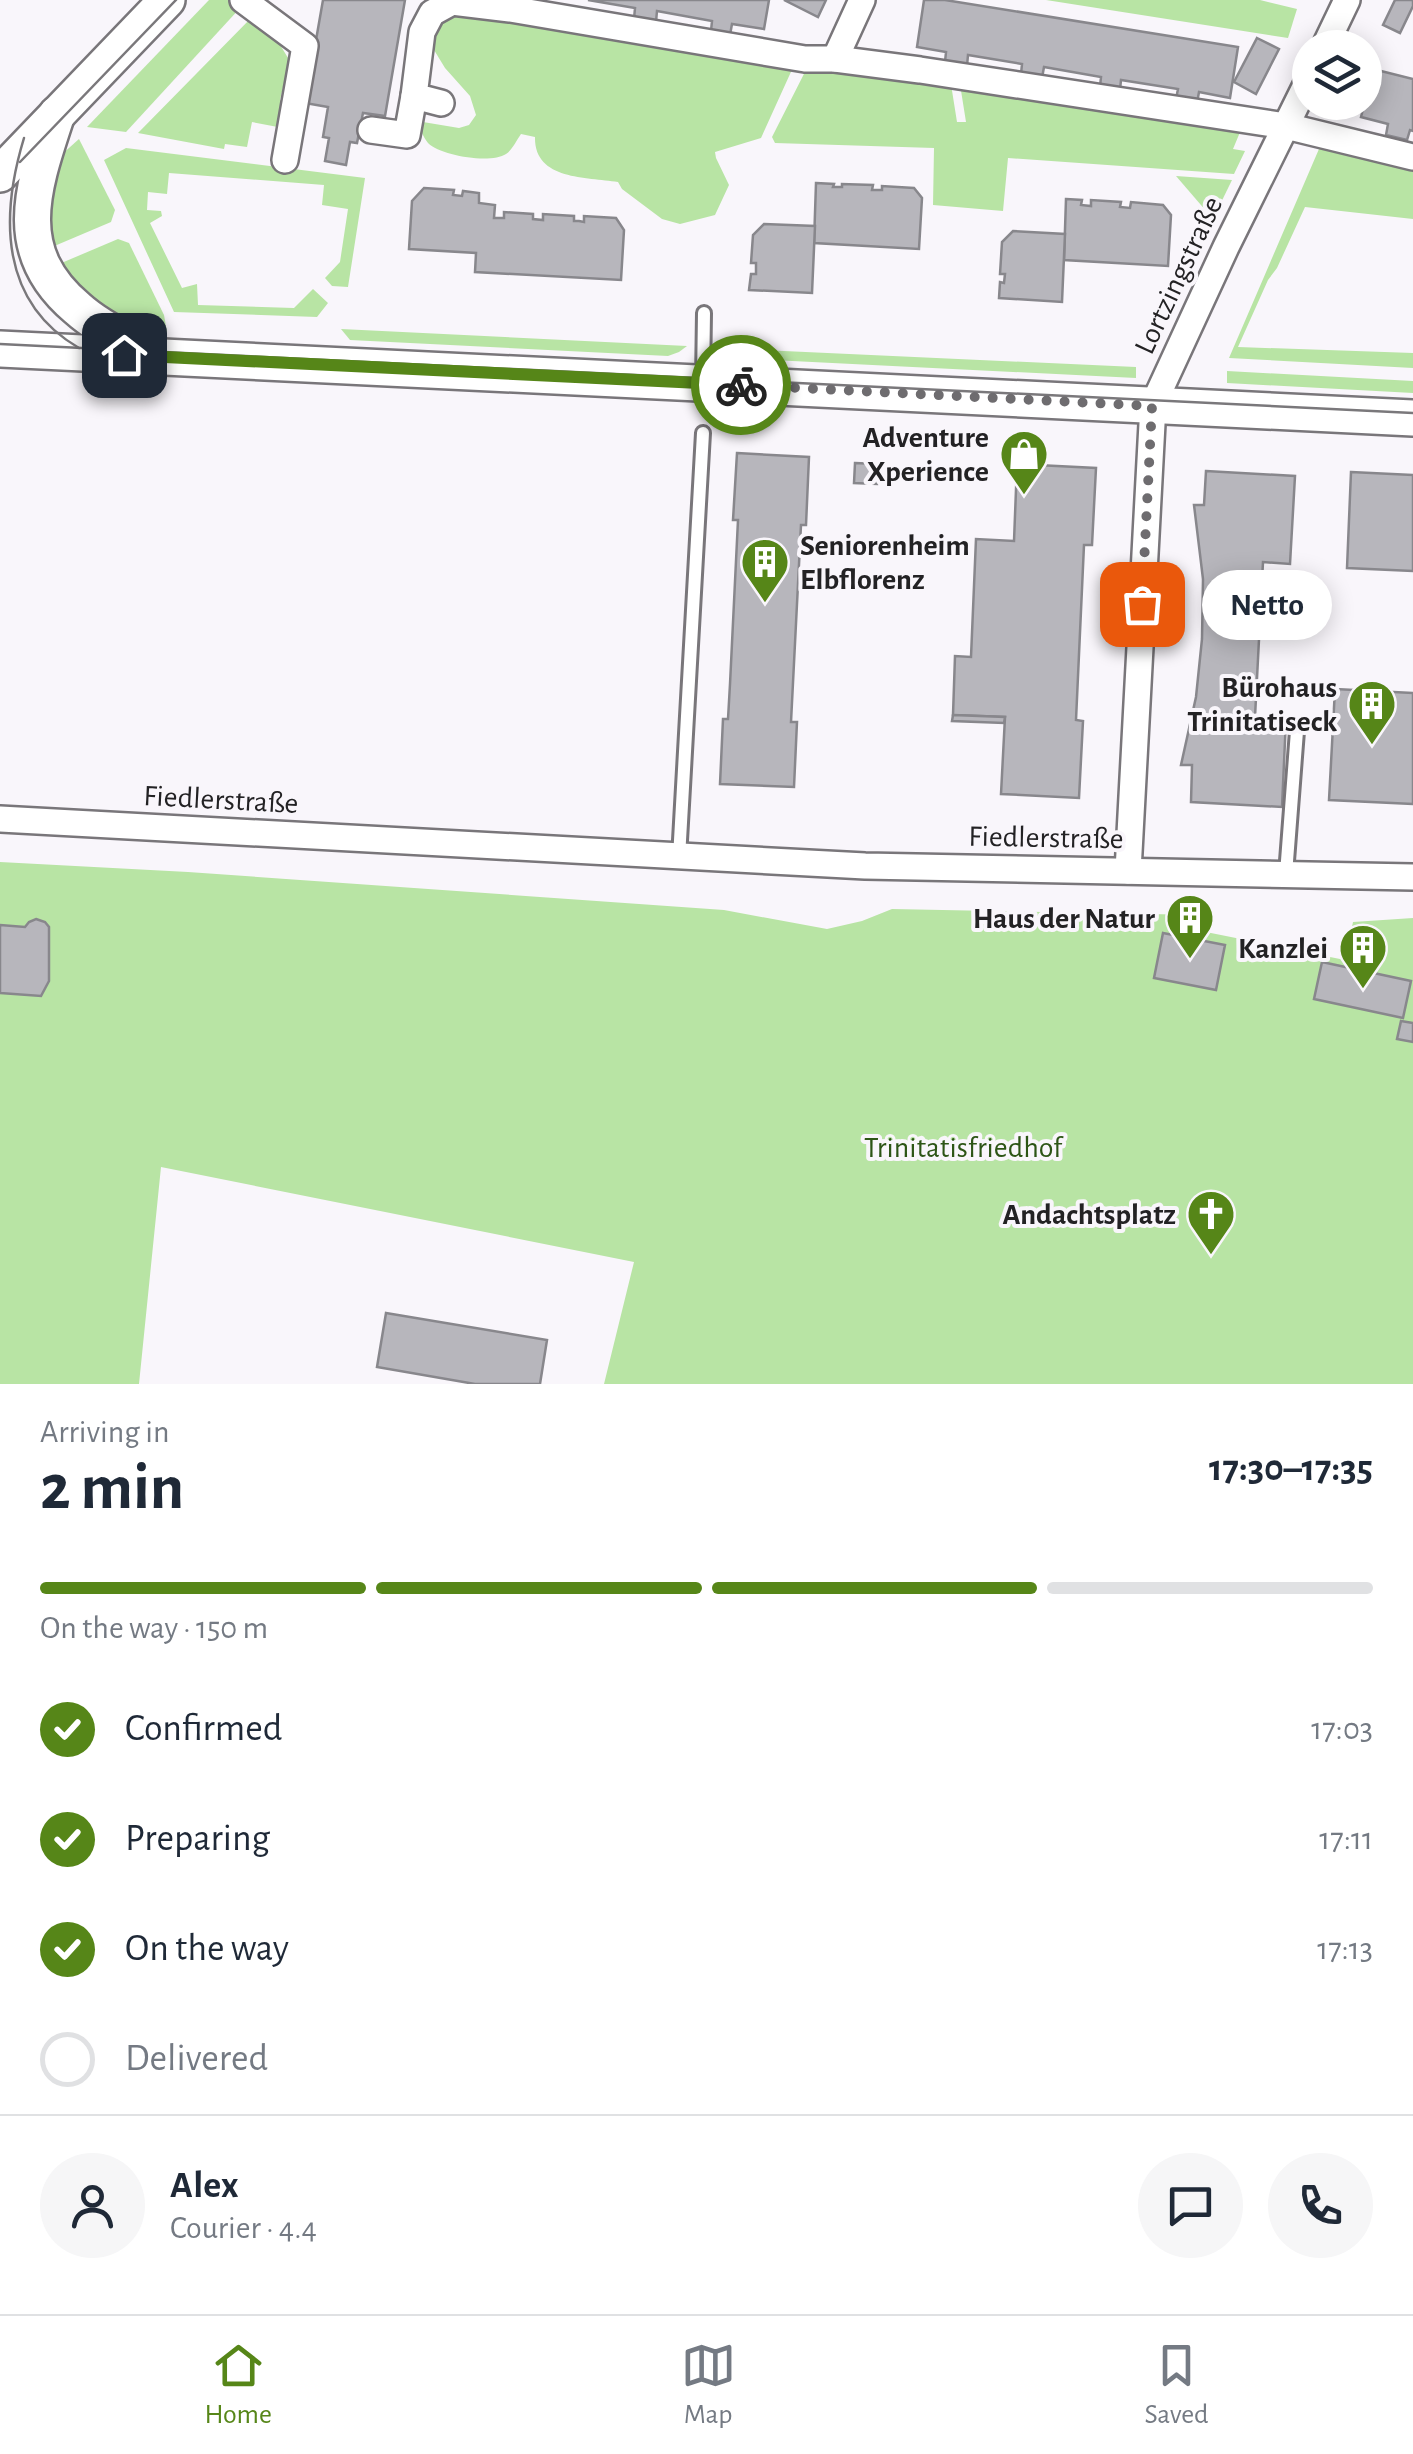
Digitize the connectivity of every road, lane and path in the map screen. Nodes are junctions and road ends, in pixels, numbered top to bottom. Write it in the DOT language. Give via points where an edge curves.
graph roads {
  1 [pos="167,0"];
  2 [pos="242,0"];
  3 [pos="862,0"];
  4 [pos="1348,0"];
  5 [pos="1333,30"];
  6 [pos="835,58"];
  7 [pos="414,96"];
  8 [pos="440,103"];
  9 [pos="57,114"];
  10 [pos="1292,114"];
  11 [pos="1286,126"];
  12 [pos="371,130"];
  13 [pos="1413,156"];
  14 [pos="284,160"];
  15 [pos="0,174"];
  16 [pos="704,312"];
  17 [pos="0,350"];
  18 [pos="155,357"];
  19 [pos="703,384"];
  20 [pos="1152,406"];
  21 [pos="1413,418"];
  22 [pos="703,434"];
  23 [pos="1297,730"];
  24 [pos="0,819"];
  25 [pos="679,858"];
  26 [pos="1128,871"];
  27 [pos="1286,874"];
  28 [pos="1413,877"];
  1 -- 9 [label="street"];
  2 -- 14 [label="street" via="305,46"];
  3 -- 6 [label="street"];
  4 -- 5 [label="street"];
  6 -- 7 [label="street" via="804,59 452,2 432,13 422,32"];
  6 -- 11 [label="street"];
  7 -- 8 [label="street"];
  7 -- 12 [label="street" via="407,135"];
  9 -- 15 [label="street"];
  9 -- 18 [label="street" via="35,188 39,261 79,310"];
  10 -- 11 [label="street, Lortzingstraße"];
  11 -- 13 [label="street"];
  11 -- 20 [label="street, Lortzingstraße"];
  16 -- 19 [label="lane"];
  17 -- 18 [label="street"];
  18 -- 19 [label="street"];
  19 -- 20 [label="street"];
  20 -- 21 [label="street"];
  20 -- 26 [label="street, Lortzingstraße"];
  22 -- 25 [label="lane"];
  23 -- 27 [label="lane"];
  24 -- 25 [label="street, Fiedlerstraße"];
  25 -- 26 [label="street, Fiedlerstraße"];
  26 -- 27 [label="street, Fiedlerstraße"];
  27 -- 28 [label="street, Fiedlerstraße"];
}
